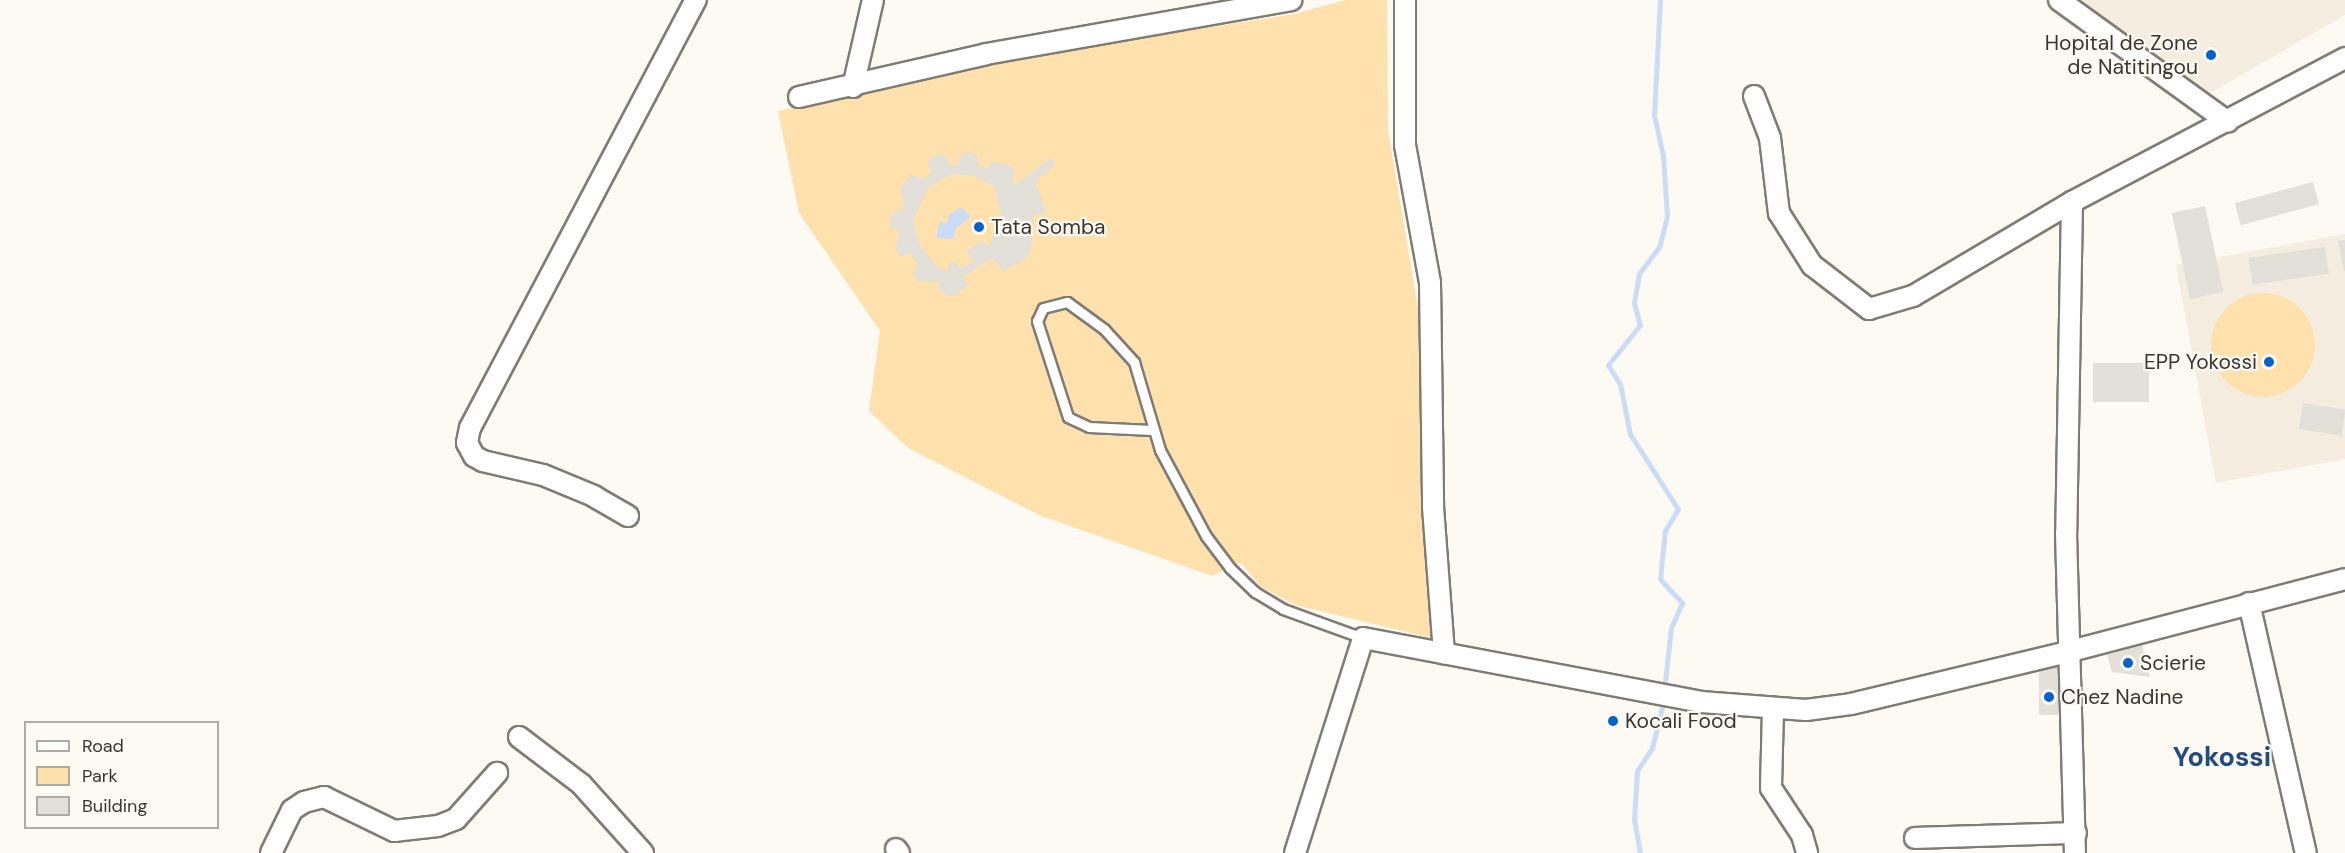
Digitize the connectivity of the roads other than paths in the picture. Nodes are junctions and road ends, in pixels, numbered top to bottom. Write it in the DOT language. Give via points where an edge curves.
graph roads {
  1 [pos="696,0"];
  2 [pos="873,0"];
  3 [pos="1291,0"];
  4 [pos="1405,0"];
  5 [pos="2059,0"];
  6 [pos="2345,58"];
  7 [pos="853,87"];
  8 [pos="1754,96"];
  9 [pos="799,97"];
  10 [pos="2228,122"];
  11 [pos="2072,202"];
  12 [pos="1151,430"];
  13 [pos="628,516"];
  14 [pos="2345,579"];
  15 [pos="2249,603"];
  16 [pos="1363,638"];
  17 [pos="2071,651"];
  18 [pos="1444,654"];
  19 [pos="1773,710"];
  20 [pos="519,737"];
  21 [pos="496,773"];
  22 [pos="2076,833"];
  23 [pos="1915,838"];
  24 [pos="271,853"];
  25 [pos="643,853"];
  26 [pos="1295,853"];
  27 [pos="1807,853"];
  28 [pos="2075,853"];
  29 [pos="2306,853"];
  1 -- 13 [label="street" via="470,428 467,443 474,456 483,461 543,475 594,496"];
  2 -- 7 [label="street"];
  3 -- 7 [label="street" via="986,54"];
  4 -- 18 [label="street" via="1405,145 1430,283 1433,507"];
  5 -- 10 [label="street"];
  6 -- 10 [label="street"];
  7 -- 9 [label="street"];
  8 -- 11 [label="street" via="1770,138 1779,213 1812,265 1869,309 1913,296"];
  10 -- 11 [label="street"];
  11 -- 17 [label="street" via="2066,533"];
  12 -- 12 [label="lane" via="1089,427 1068,417 1037,321 1043,308 1067,302 1134,362 1143,383"];
  12 -- 16 [label="lane" via="1206,536 1244,582 1283,609"];
  14 -- 15 [label="street"];
  15 -- 17 [label="street"];
  15 -- 29 [label="street"];
  16 -- 18 [label="street"];
  16 -- 26 [label="street"];
  17 -- 19 [label="street" via="1851,704"];
  17 -- 22 [label="street"];
  18 -- 19 [label="street" via="1701,702"];
  19 -- 27 [label="street" via="1771,788 1802,835"];
  20 -- 25 [label="street" via="581,784"];
  21 -- 24 [label="street" via="456,819 438,826 394,831 324,797 304,802 292,810"];
  22 -- 23 [label="street"];
  22 -- 28 [label="street"];
}
